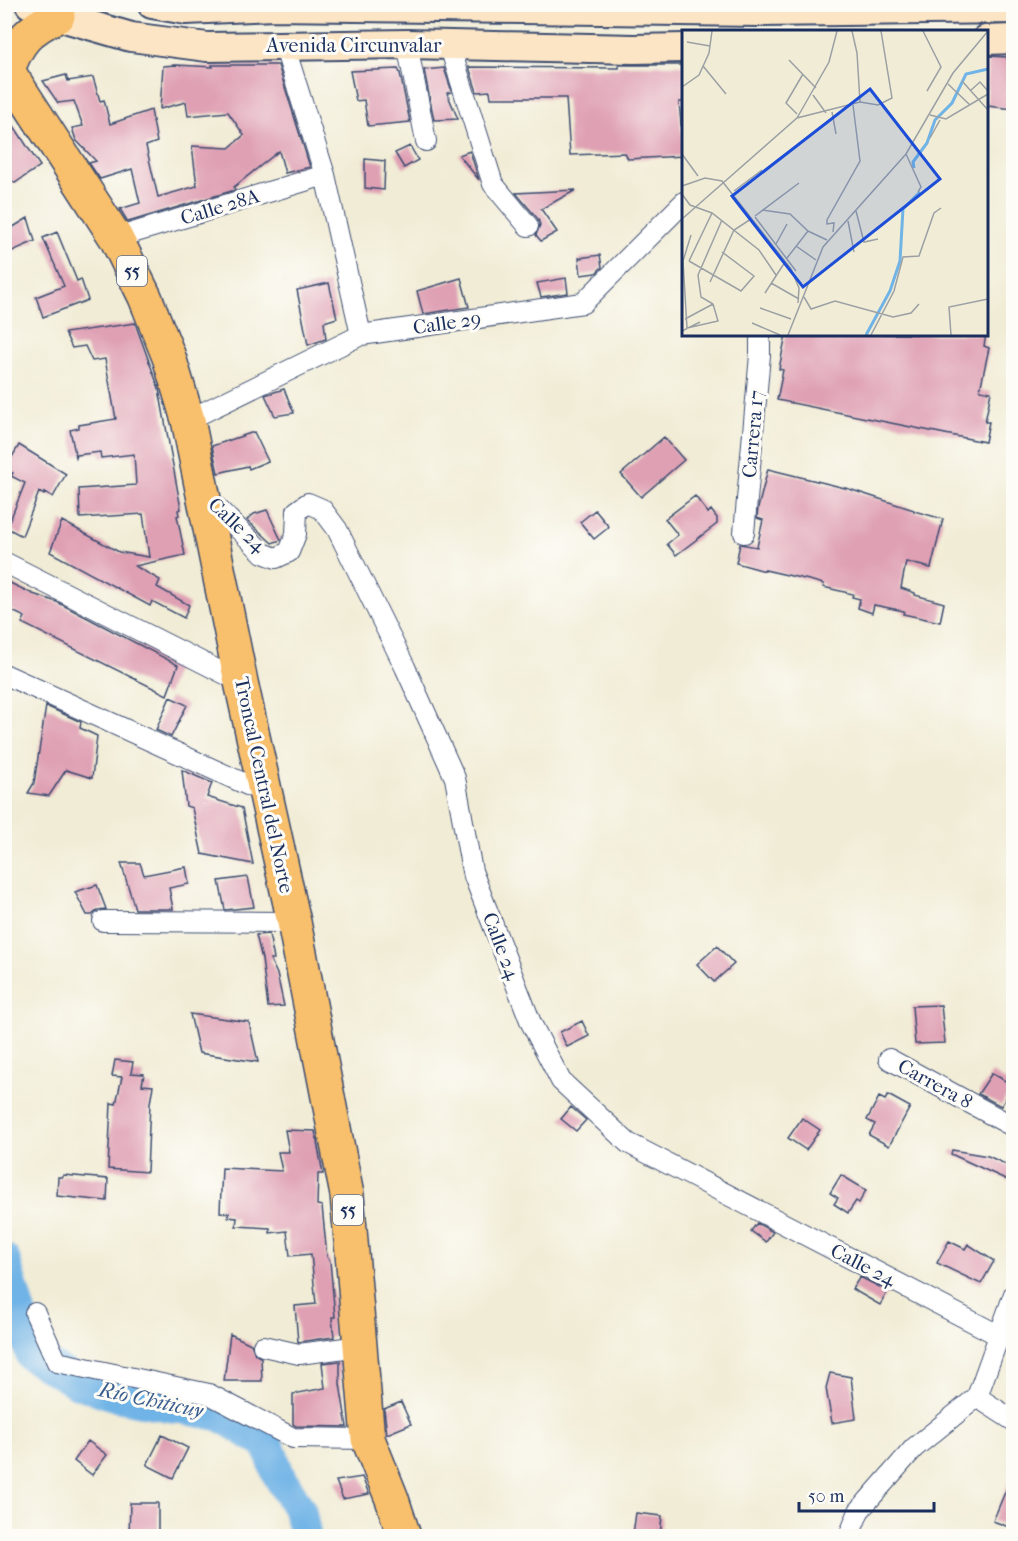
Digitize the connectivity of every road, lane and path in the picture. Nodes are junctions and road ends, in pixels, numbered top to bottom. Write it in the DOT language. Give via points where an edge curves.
graph roads {
  1 [pos="152,4"];
  2 [pos="274,5"];
  3 [pos="759,8"];
  4 [pos="633,9"];
  5 [pos="1014,9"];
  6 [pos="44,10"];
  7 [pos="1014,39"];
  8 [pos="988,40"];
  9 [pos="407,44"];
  10 [pos="449,44"];
  11 [pos="284,45"];
  12 [pos="682,48"];
  13 [pos="634,49"];
  14 [pos="6,63"];
  15 [pos="426,141"];
  16 [pos="325,175"];
  17 [pos="682,204"];
  18 [pos="528,226"];
  19 [pos="116,238"];
  20 [pos="361,335"];
  21 [pos="760,336"];
  22 [pos="188,420"];
  23 [pos="203,495"];
  24 [pos="744,533"];
  25 [pos="4,562"];
  26 [pos="4,674"];
  27 [pos="241,682"];
  28 [pos="266,793"];
  29 [pos="102,921"];
  30 [pos="294,922"];
  31 [pos="889,1059"];
  32 [pos="1014,1127"];
  33 [pos="1014,1294"];
  34 [pos="35,1313"];
  35 [pos="1000,1336"];
  36 [pos="262,1346"];
  37 [pos="360,1346"];
  38 [pos="977,1397"];
  39 [pos="1014,1421"];
  40 [pos="368,1439"];
  41 [pos="404,1536"];
  42 [pos="849,1536"];
  1 -- 2 [label="main road, Avenida Circunvalar" via="186,10"];
  2 -- 4 [label="main road, Avenida Circunvalar"];
  3 -- 4 [label="main road, Avenida Circunvalar"];
  3 -- 5 [label="main road, Avenida Circunvalar"];
  4 -- 13 [label="main road"];
  6 -- 11 [label="main road, Avenida Circunvalar" via="131,38 196,46"];
  6 -- 14 [label="highway" via="40,24 25,36"];
  7 -- 8 [label="main road"];
  9 -- 10 [label="main road, Avenida Circunvalar"];
  9 -- 11 [label="main road, Avenida Circunvalar"];
  9 -- 15 [label="street"];
  10 -- 13 [label="main road, Avenida Circunvalar"];
  10 -- 18 [label="street" via="493,184"];
  11 -- 16 [label="street"];
  12 -- 13 [label="main road, Avenida Circunvalar"];
  14 -- 19 [label="highway, Troncal Central del Norte / 55"];
  16 -- 19 [label="street, Calle 28A"];
  16 -- 20 [label="street"];
  17 -- 20 [label="street, Calle 29" via="583,303"];
  19 -- 22 [label="highway, Troncal Central del Norte / 55" via="169,357"];
  20 -- 22 [label="street, Calle 29"];
  21 -- 24 [label="street, Carrera 17"];
  22 -- 23 [label="highway, Troncal Central del Norte / 55"];
  23 -- 27 [label="highway, Troncal Central del Norte / 55"];
  23 -- 35 [label="street, Calle 24" via="263,553 276,558 289,552 296,534 297,511 308,503 322,509 337,530 405,667 454,778 472,871 531,1023 561,1081 628,1143"];
  25 -- 27 [label="street"];
  26 -- 28 [label="street"];
  27 -- 28 [label="highway, Troncal Central del Norte / 55"];
  28 -- 30 [label="highway, Troncal Central del Norte / 55"];
  29 -- 30 [label="street"];
  30 -- 37 [label="highway, Troncal Central del Norte / 55" via="347,1195"];
  31 -- 32 [label="street, Carrera 8"];
  33 -- 35 [label="street"];
  34 -- 40 [label="street" via="57,1362 209,1394 293,1438"];
  35 -- 38 [label="street"];
  36 -- 37 [label="street" via="299,1354"];
  37 -- 40 [label="highway, Troncal Central del Norte / 55"];
  38 -- 39 [label="street"];
  38 -- 42 [label="street" via="914,1448 859,1511"];
  40 -- 41 [label="highway, Troncal Central del Norte / 55"];
}
